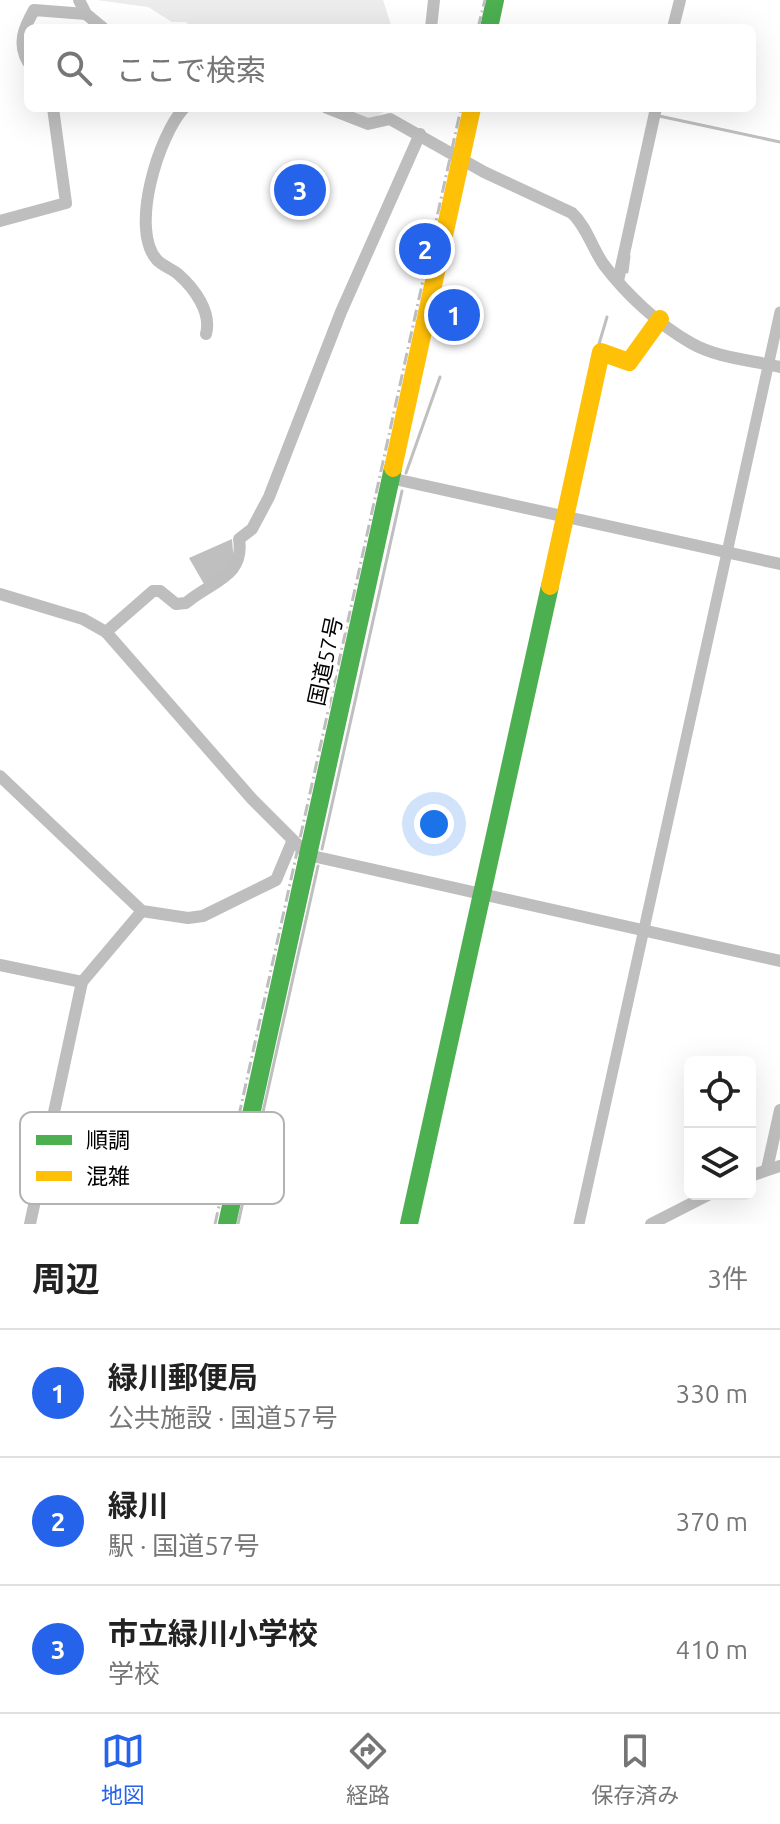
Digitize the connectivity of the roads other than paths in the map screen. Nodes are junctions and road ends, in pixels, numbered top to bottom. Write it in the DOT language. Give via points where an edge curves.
graph roads {
  1 [pos="79,0"];
  2 [pos="434,0"];
  3 [pos="495,0"];
  4 [pos="680,0"];
  5 [pos="86,14"];
  6 [pos="28,24"];
  7 [pos="98,24"];
  8 [pos="431,24"];
  9 [pos="490,24"];
  10 [pos="674,24"];
  11 [pos="24,32"];
  12 [pos="24,55"];
  13 [pos="54,112"];
  14 [pos="180,112"];
  15 [pos="337,112"];
  16 [pos="471,112"];
  17 [pos="655,112"];
  18 [pos="393,114"];
  19 [pos="420,134"];
  20 [pos="461,160"];
  21 [pos="0,221"];
  22 [pos="618,281"];
  23 [pos="660,319"];
  24 [pos="206,334"];
  25 [pos="780,367"];
  26 [pos="390,478"];
  27 [pos="565,517"];
  28 [pos="780,564"];
  29 [pos="0,594"];
  30 [pos="106,632"];
  31 [pos="0,776"];
  32 [pos="292,842"];
  33 [pos="308,855"];
  34 [pos="482,894"];
  35 [pos="142,911"];
  36 [pos="780,961"];
  37 [pos="0,965"];
  38 [pos="82,982"];
  39 [pos="780,1110"];
  40 [pos="54,1112"];
  41 [pos="252,1112"];
  42 [pos="774,1167"];
  43 [pos="698,1200"];
  44 [pos="34,1204"];
  45 [pos="231,1204"];
  46 [pos="30,1224"];
  47 [pos="227,1224"];
  48 [pos="409,1224"];
  49 [pos="651,1224"];
  1 -- 5 [label="street"];
  2 -- 8 [label="street"];
  3 -- 9 [label="main road"];
  4 -- 10 [label="street"];
  5 -- 6 [label="street" via="34,10"];
  5 -- 7 [label="street"];
  11 -- 12 [label="street"];
  13 -- 21 [label="street" via="66,203"];
  14 -- 24 [label="street" via="154,174 146,238 157,260 195,292 209,323"];
  15 -- 18 [label="street" via="368,124"];
  16 -- 20 [label="main road, 国道57号"];
  17 -- 22 [label="street"];
  18 -- 19 [label="street"];
  19 -- 20 [label="street"];
  19 -- 30 [label="street" via="341,312 269,497 252,529 239,539 237,568 186,603 176,604 153,591"];
  20 -- 22 [label="street" via="572,213"];
  20 -- 26 [label="main road, 国道57号"];
  22 -- 23 [label="street"];
  23 -- 25 [label="street" via="691,343"];
  23 -- 27 [label="main road" via="629,362 601,352"];
  26 -- 27 [label="street"];
  26 -- 33 [label="main road, 国道57号"];
  27 -- 28 [label="street"];
  27 -- 34 [label="main road"];
  29 -- 30 [label="street" via="83,619"];
  30 -- 32 [label="street"];
  31 -- 35 [label="street"];
  32 -- 33 [label="street"];
  32 -- 35 [label="street" via="276,880 216,911 188,918"];
  33 -- 34 [label="street"];
  33 -- 41 [label="main road, 国道57号"];
  34 -- 36 [label="street"];
  34 -- 48 [label="main road"];
  35 -- 38 [label="street"];
  37 -- 38 [label="street"];
  38 -- 40 [label="street"];
  39 -- 42 [label="street"];
  43 -- 49 [label="street"];
  44 -- 46 [label="street"];
  45 -- 47 [label="main road, 国道57号"];
}
